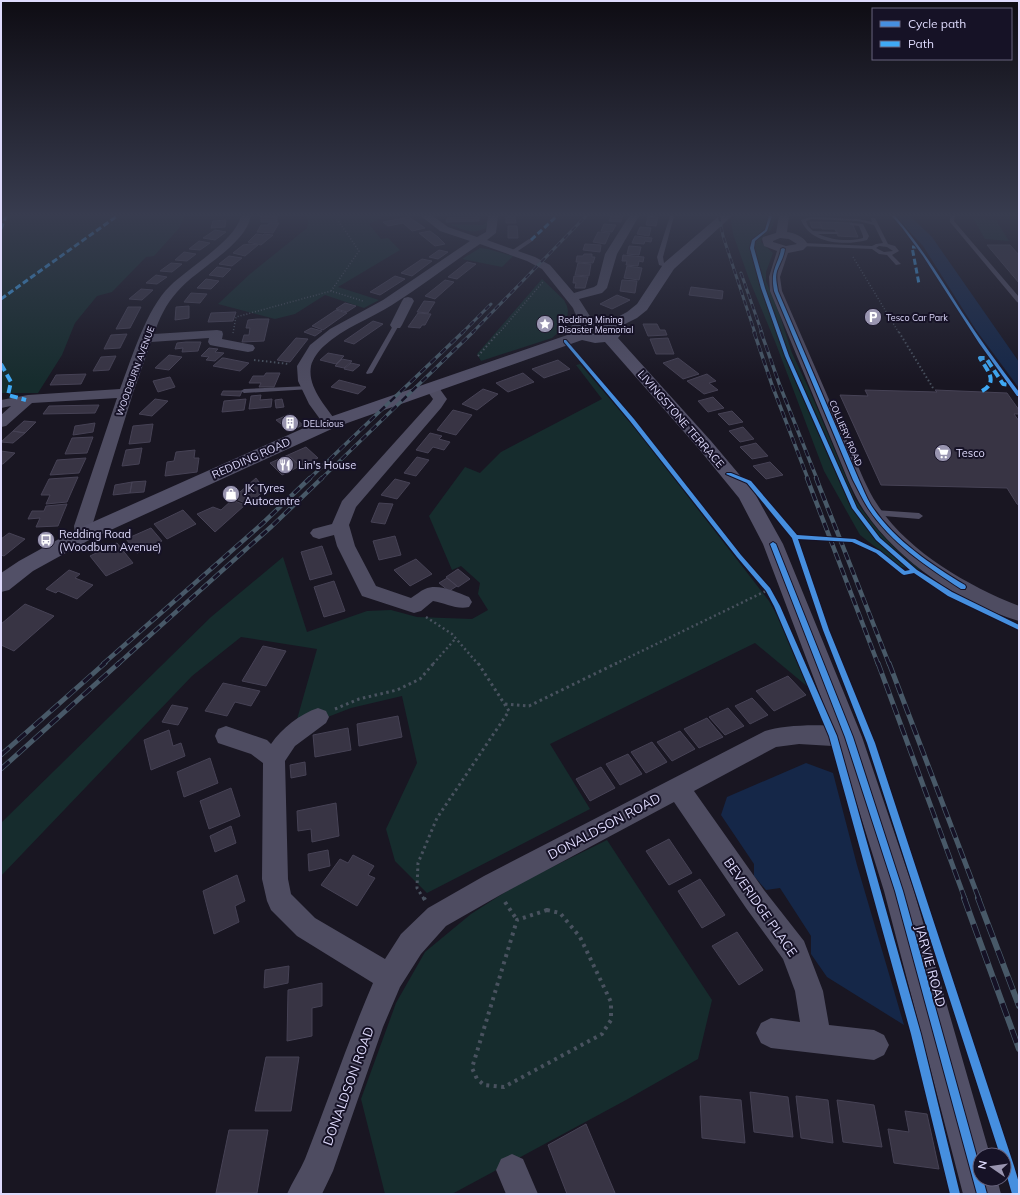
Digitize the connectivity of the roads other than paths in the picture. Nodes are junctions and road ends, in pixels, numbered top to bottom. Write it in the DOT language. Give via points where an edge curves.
graph roads {
  1 [pos="193,272"];
  2 [pos="434,272"];
  3 [pos="550,272"];
  4 [pos="607,272"];
  5 [pos="664,272"];
  6 [pos="774,272"];
  7 [pos="995,272"];
  8 [pos="571,297"];
  9 [pos="408,301"];
  10 [pos="1019,301"];
  11 [pos="380,307"];
  12 [pos="398,319"];
  13 [pos="585,328"];
  14 [pos="611,331"];
  15 [pos="145,339"];
  16 [pos="248,348"];
  17 [pos="369,373"];
  18 [pos="309,388"];
  19 [pos="432,388"];
  20 [pos="244,391"];
  21 [pos="126,393"];
  22 [pos="28,399"];
  23 [pos="1,404"];
  24 [pos="1,423"];
  25 [pos="330,424"];
  26 [pos="875,513"];
  27 [pos="919,516"];
  28 [pos="341,528"];
  29 [pos="319,533"];
  30 [pos="84,534"];
  31 [pos="773,544"];
  32 [pos="1,584"];
  33 [pos="462,602"];
  34 [pos="1019,614"];
  35 [pos="318,717"];
  36 [pos="226,736"];
  37 [pos="849,737"];
  38 [pos="274,758"];
  39 [pos="678,788"];
  40 [pos="390,977"];
  41 [pos="771,1033"];
  42 [pos="817,1038"];
  43 [pos="874,1045"];
  44 [pos="303,1194"];
  45 [pos="982,1194"];
  1 -- 15 [label="street, WOODBURN AVENUE" via="173,289 154,317"];
  2 -- 11 [label="street"];
  3 -- 8 [label="street"];
  4 -- 8 [label="street" via="604,286"];
  5 -- 14 [label="main road, REDDING ROAD" via="642,307"];
  6 -- 26 [label="street, COLLIERY ROAD" via="776,291 856,480"];
  7 -- 10 [label="lane"];
  8 -- 13 [label="street" via="579,307"];
  9 -- 12 [label="street"];
  11 -- 12 [label="street"];
  11 -- 18 [label="street" via="338,329 317,344 304,365"];
  12 -- 17 [label="lane"];
  13 -- 14 [label="main road, REDDING ROAD" via="597,339"];
  13 -- 19 [label="main road, REDDING ROAD"];
  14 -- 31 [label="main road, LIVINGSTONE TERRACE" via="747,496"];
  15 -- 16 [label="street" via="218,330 214,342"];
  15 -- 21 [label="street, WOODBURN AVENUE"];
  18 -- 20 [label="lane"];
  18 -- 25 [label="street" via="314,402"];
  19 -- 25 [label="main road, REDDING ROAD"];
  19 -- 28 [label="street" via="440,399 348,505"];
  21 -- 22 [label="street"];
  21 -- 30 [label="street, WOODBURN AVENUE" via="83,526"];
  22 -- 23 [label="street"];
  22 -- 24 [label="street"];
  25 -- 30 [label="main road, REDDING ROAD"];
  26 -- 27 [label="lane"];
  26 -- 34 [label="street, COLLIERY ROAD" via="892,534 920,560 963,588"];
  28 -- 29 [label="street"];
  28 -- 33 [label="street" via="346,546 369,592 380,602 414,606 430,594 447,596"];
  30 -- 32 [label="main road, REDDING ROAD" via="26,566"];
  31 -- 37 [label="main road, JARVIE ROAD"];
  35 -- 38 [label="street" via="287,739"];
  36 -- 38 [label="street" via="259,747"];
  37 -- 39 [label="street, DONALDSON ROAD" via="799,735 773,738"];
  37 -- 45 [label="main road, JARVIE ROAD" via="900,891"];
  38 -- 40 [label="street" via="275,879 280,901 306,926"];
  39 -- 40 [label="street, DONALDSON ROAD" via="437,917 411,944"];
  39 -- 42 [label="street, BEVERIDGE PLACE" via="794,951 809,991"];
  40 -- 44 [label="street, DONALDSON ROAD" via="369,1027 317,1171"];
  41 -- 42 [label="street"];
  42 -- 43 [label="street"];
}
